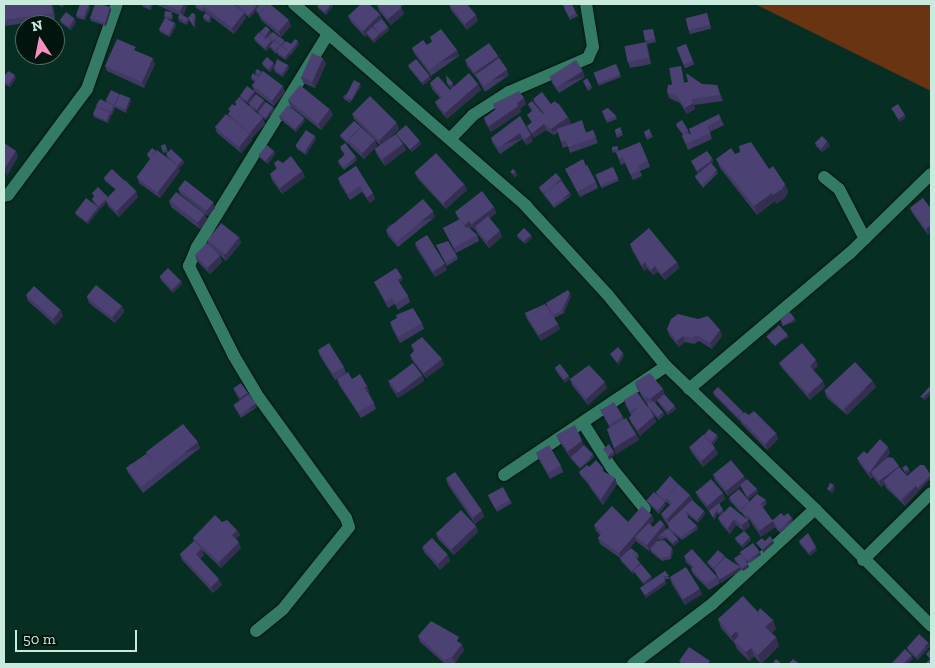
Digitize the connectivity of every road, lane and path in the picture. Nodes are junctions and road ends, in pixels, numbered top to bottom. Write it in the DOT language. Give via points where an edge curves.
graph roads {
  1 [pos="116,4"];
  2 [pos="294,4"];
  3 [pos="586,4"];
  4 [pos="328,34"];
  5 [pos="451,138"];
  6 [pos="931,174"];
  7 [pos="824,177"];
  8 [pos="4,196"];
  9 [pos="865,239"];
  10 [pos="666,366"];
  11 [pos="689,389"];
  12 [pos="583,423"];
  13 [pos="504,475"];
  14 [pos="931,493"];
  15 [pos="815,508"];
  16 [pos="645,509"];
  17 [pos="863,560"];
  18 [pos="931,626"];
  19 [pos="256,632"];
  20 [pos="633,664"];
  1 -- 8 [label="street" via="87,89 8,195"];
  2 -- 4 [label="street"];
  3 -- 5 [label="street" via="593,47 588,58 509,92 473,115"];
  4 -- 5 [label="street"];
  4 -- 19 [label="street" via="198,247 190,266 234,356 259,398 346,518 349,527 283,609"];
  5 -- 10 [label="street" via="526,206 607,294"];
  6 -- 9 [label="street"];
  7 -- 9 [label="street" via="838,189"];
  9 -- 11 [label="street"];
  10 -- 11 [label="street"];
  10 -- 12 [label="street"];
  11 -- 15 [label="street"];
  12 -- 13 [label="street"];
  12 -- 16 [label="street" via="611,467"];
  14 -- 17 [label="street"];
  15 -- 17 [label="street"];
  15 -- 20 [label="street" via="712,604"];
  17 -- 18 [label="street"];
}
